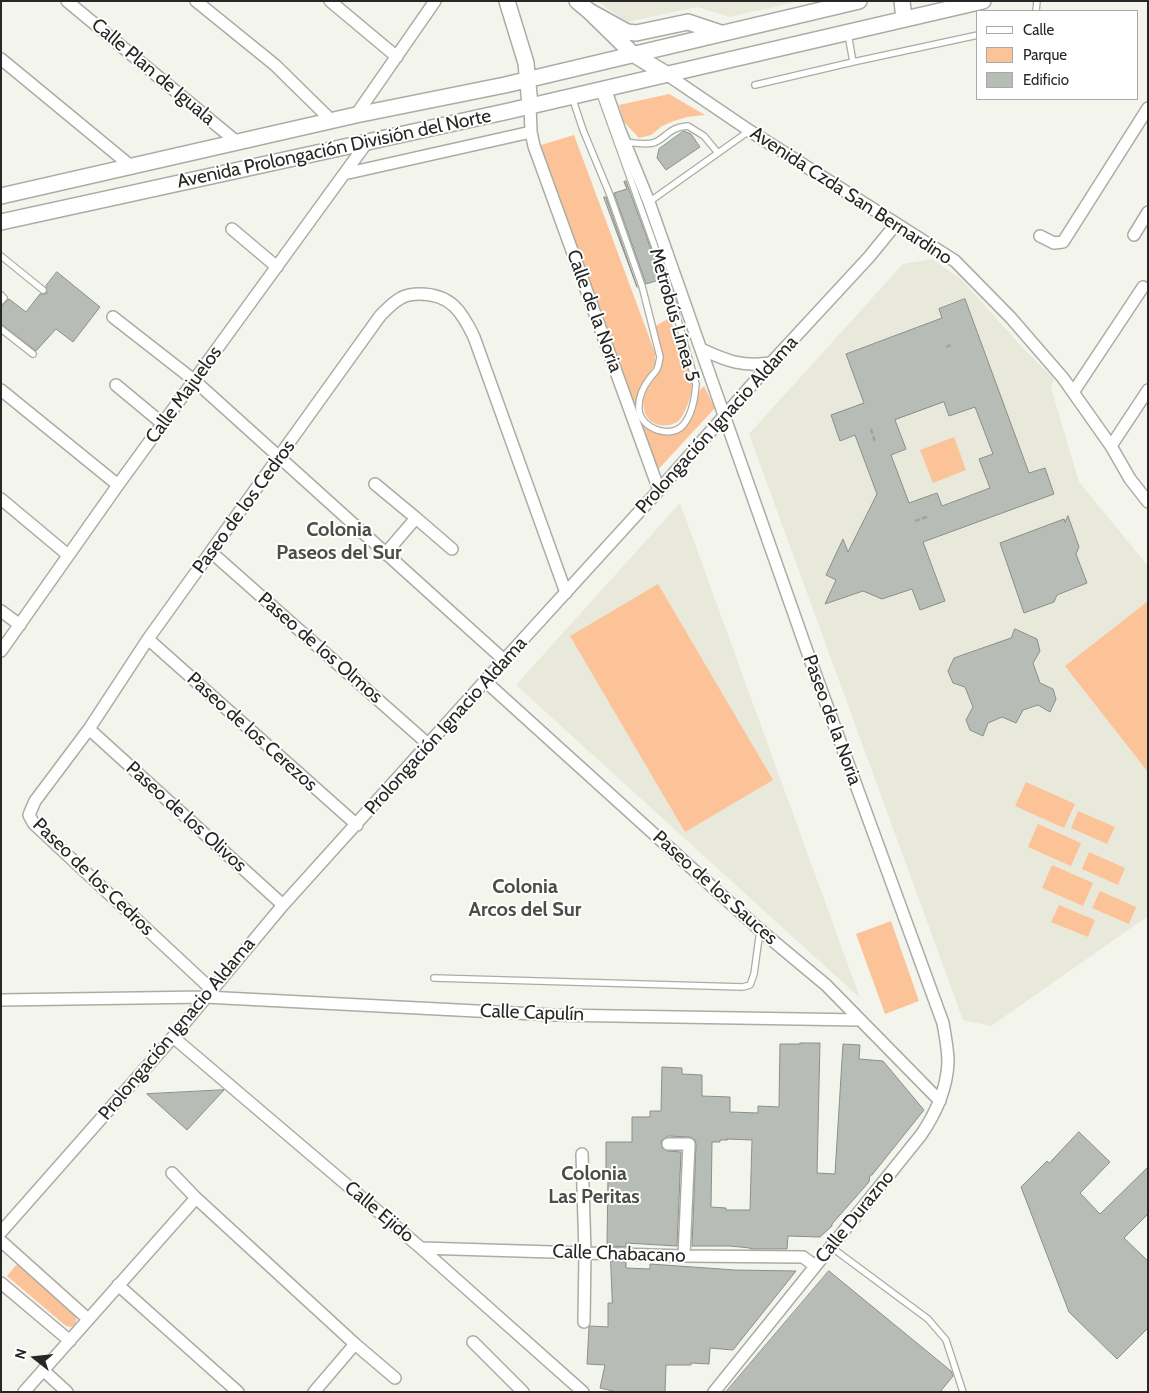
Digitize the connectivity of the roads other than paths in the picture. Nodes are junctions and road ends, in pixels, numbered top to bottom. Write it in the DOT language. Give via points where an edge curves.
graph roads {
  1 [pos="67,1"];
  2 [pos="196,1"];
  3 [pos="330,1"];
  4 [pos="435,1"];
  5 [pos="507,1"];
  6 [pos="859,1"];
  7 [pos="902,1"];
  8 [pos="983,1"];
  9 [pos="583,6"];
  10 [pos="904,20"];
  11 [pos="848,32"];
  12 [pos="721,33"];
  13 [pos="976,35"];
  14 [pos="633,54"];
  15 [pos="397,57"];
  16 [pos="1,59"];
  17 [pos="853,62"];
  18 [pos="666,74"];
  19 [pos="528,80"];
  20 [pos="755,85"];
  21 [pos="602,89"];
  22 [pos="572,95"];
  23 [pos="530,105"];
  24 [pos="1148,108"];
  25 [pos="356,115"];
  26 [pos="332,120"];
  27 [pos="750,131"];
  28 [pos="531,132"];
  29 [pos="368,141"];
  30 [pos="625,142"];
  31 [pos="238,143"];
  32 [pos="718,153"];
  33 [pos="132,167"];
  34 [pos="344,174"];
  35 [pos="1,196"];
  36 [pos="649,202"];
  37 [pos="1148,212"];
  38 [pos="1,222"];
  39 [pos="896,224"];
  40 [pos="232,229"];
  41 [pos="1134,235"];
  42 [pos="1040,236"];
  43 [pos="1,256"];
  44 [pos="277,266"];
  45 [pos="1143,287"];
  46 [pos="43,290"];
  47 [pos="1,295"];
  48 [pos="1,301"];
  49 [pos="113,317"];
  50 [pos="1,329"];
  51 [pos="701,349"];
  52 [pos="33,354"];
  53 [pos="771,363"];
  54 [pos="195,381"];
  55 [pos="116,385"];
  56 [pos="1,390"];
  57 [pos="1148,390"];
  58 [pos="1074,391"];
  59 [pos="725,416"];
  60 [pos="163,424"];
  61 [pos="1111,446"];
  62 [pos="280,456"];
  63 [pos="375,484"];
  64 [pos="118,485"];
  65 [pos="660,490"];
  66 [pos="1,499"];
  67 [pos="1148,502"];
  68 [pos="416,518"];
  69 [pos="452,549"];
  70 [pos="211,552"];
  71 [pos="385,554"];
  72 [pos="68,556"];
  73 [pos="566,593"];
  74 [pos="1,610"];
  75 [pos="20,625"];
  76 [pos="148,640"];
  77 [pos="1,651"];
  78 [pos="504,660"];
  79 [pos="485,680"];
  80 [pos="89,729"];
  81 [pos="428,744"];
  82 [pos="357,825"];
  83 [pos="283,905"];
  84 [pos="760,930"];
  85 [pos="434,978"];
  86 [pos="208,993"];
  87 [pos="1,1000"];
  88 [pos="860,1020"];
  89 [pos="943,1022"];
  90 [pos="172,1037"];
  91 [pos="940,1101"];
  92 [pos="668,1144"];
  93 [pos="582,1154"];
  94 [pos="172,1173"];
  95 [pos="196,1198"];
  96 [pos="1,1232"];
  97 [pos="1,1241"];
  98 [pos="830,1246"];
  99 [pos="421,1248"];
  100 [pos="585,1253"];
  101 [pos="684,1256"];
  102 [pos="815,1266"];
  103 [pos="1,1283"];
  104 [pos="118,1285"];
  105 [pos="88,1318"];
  106 [pos="584,1322"];
  107 [pos="70,1340"];
  108 [pos="474,1342"];
  109 [pos="355,1344"];
  110 [pos="43,1370"];
  111 [pos="395,1378"];
  112 [pos="24,1392"];
  113 [pos="67,1392"];
  114 [pos="238,1392"];
  115 [pos="314,1392"];
  116 [pos="523,1392"];
  117 [pos="583,1392"];
  118 [pos="714,1392"];
  119 [pos="963,1392"];
  1 -- 31 [label="street, Calle Plan de Iguala"];
  2 -- 26 [label="street" via="275,66"];
  3 -- 15 [label="street"];
  4 -- 15 [label="street"];
  5 -- 19 [label="main road"];
  6 -- 12 [label="main road, Avenida Prolongación División del Norte"];
  7 -- 10 [label="main road"];
  8 -- 10 [label="main road, Avenida Prolongación División del Norte"];
  9 -- 12 [label="main road" via="627,32 688,22"];
  9 -- 14 [label="main road"];
  10 -- 11 [label="main road, Avenida Prolongación División del Norte"];
  11 -- 17 [label="lane"];
  11 -- 18 [label="main road, Avenida Prolongación División del Norte"];
  12 -- 14 [label="main road, Avenida Prolongación División del Norte"];
  13 -- 17 [label="lane"];
  14 -- 18 [label="main road"];
  14 -- 19 [label="main road, Avenida Prolongación División del Norte"];
  15 -- 25 [label="street"];
  16 -- 33 [label="street"];
  17 -- 20 [label="lane"];
  18 -- 21 [label="main road, Avenida Prolongación División del Norte"];
  18 -- 27 [label="street, Avenida Czda San Bernardino"];
  19 -- 23 [label="main road"];
  19 -- 25 [label="main road, Avenida Prolongación División del Norte"];
  21 -- 22 [label="main road, Avenida Prolongación División del Norte"];
  21 -- 22 [label="lane, Metrobús Línea 5" via="666,278 696,384 689,418 683,426 671,431 662,432 642,420 639,409 641,393 660,357 642,286"];
  21 -- 30 [label="street"];
  22 -- 23 [label="main road, Avenida Prolongación División del Norte"];
  23 -- 28 [label="street, Calle de la Noria"];
  23 -- 29 [label="main road, Avenida Prolongación División del Norte"];
  24 -- 42 [label="street" via="1063,242 1054,243"];
  25 -- 26 [label="main road, Avenida Prolongación División del Norte"];
  26 -- 31 [label="main road, Avenida Prolongación División del Norte"];
  27 -- 32 [label="lane"];
  27 -- 39 [label="street, Avenida Czda San Bernardino"];
  28 -- 34 [label="street"];
  28 -- 65 [label="street, Calle de la Noria"];
  29 -- 34 [label="street, Calle Majuelos"];
  29 -- 38 [label="main road, Avenida Prolongación División del Norte"];
  30 -- 32 [label="lane" via="655,143 675,128 688,126 704,136"];
  30 -- 36 [label="street"];
  31 -- 33 [label="main road, Avenida Prolongación División del Norte"];
  32 -- 36 [label="lane"];
  33 -- 35 [label="main road, Avenida Prolongación División del Norte"];
  34 -- 44 [label="street, Calle Majuelos"];
  36 -- 51 [label="street"];
  37 -- 41 [label="street"];
  39 -- 53 [label="street, Prolongación Ignacio Aldama"];
  39 -- 58 [label="street, Avenida Czda San Bernardino" via="955,261 1011,318"];
  40 -- 44 [label="street"];
  43 -- 46 [label="lane"];
  44 -- 54 [label="street, Calle Majuelos"];
  45 -- 58 [label="street"];
  47 -- 48 [label="lane" via="4,298"];
  49 -- 54 [label="street"];
  50 -- 52 [label="lane"];
  51 -- 53 [label="street" via="739,364"];
  51 -- 59 [label="street"];
  53 -- 59 [label="street, Prolongación Ignacio Aldama"];
  54 -- 60 [label="street, Calle Majuelos"];
  54 -- 62 [label="street"];
  55 -- 60 [label="street"];
  56 -- 64 [label="street"];
  57 -- 61 [label="street"];
  58 -- 61 [label="street, Avenida Czda San Bernardino"];
  59 -- 65 [label="street, Prolongación Ignacio Aldama"];
  59 -- 89 [label="street, Paseo de la Noria" via="806,651"];
  60 -- 64 [label="street, Calle Majuelos"];
  61 -- 67 [label="street, Avenida Czda San Bernardino"];
  62 -- 70 [label="street, Paseo de los Cedros"];
  62 -- 71 [label="street"];
  62 -- 73 [label="street, Paseo de los Cedros" via="380,316 401,298 422,294 442,298 464,317 474,337"];
  63 -- 68 [label="street"];
  64 -- 72 [label="street, Calle Majuelos"];
  65 -- 73 [label="street, Prolongación Ignacio Aldama"];
  66 -- 72 [label="street"];
  68 -- 69 [label="street"];
  68 -- 71 [label="street"];
  70 -- 76 [label="street, Paseo de los Cedros"];
  70 -- 81 [label="street, Paseo de los Olmos"];
  71 -- 78 [label="street"];
  72 -- 75 [label="street, Calle Majuelos"];
  73 -- 78 [label="street, Prolongación Ignacio Aldama"];
  74 -- 75 [label="street"];
  75 -- 77 [label="street, Calle Majuelos"];
  76 -- 80 [label="street, Paseo de los Cedros"];
  76 -- 82 [label="street, Paseo de los Cerezos"];
  78 -- 79 [label="street, Prolongación Ignacio Aldama"];
  79 -- 81 [label="street, Prolongación Ignacio Aldama"];
  79 -- 84 [label="street, Paseo de los Sauces"];
  80 -- 83 [label="street, Paseo de los Olivos"];
  80 -- 86 [label="street, Paseo de los Cedros" via="35,801 30,815 34,824"];
  81 -- 82 [label="street, Prolongación Ignacio Aldama"];
  82 -- 83 [label="street, Prolongación Ignacio Aldama"];
  83 -- 86 [label="street, Prolongación Ignacio Aldama"];
  84 -- 85 [label="lane" via="754,974 750,985 743,987"];
  84 -- 88 [label="street, Paseo de los Sauces" via="826,985"];
  86 -- 87 [label="street, Calle Capulín"];
  86 -- 88 [label="street, Calle Capulín" via="554,1015"];
  86 -- 90 [label="street, Prolongación Ignacio Aldama"];
  88 -- 91 [label="street, Paseo de los Sauces"];
  89 -- 91 [label="street, Calle Durazno" via="948,1061"];
  90 -- 96 [label="street, Prolongación Ignacio Aldama"];
  90 -- 99 [label="street, Calle Ejido"];
  91 -- 98 [label="street, Calle Durazno" via="921,1135"];
  92 -- 101 [label="street" via="689,1144"];
  93 -- 100 [label="street"];
  94 -- 95 [label="street"];
  95 -- 104 [label="street"];
  95 -- 109 [label="street"];
  97 -- 105 [label="street"];
  98 -- 102 [label="street, Calle Durazno"];
  98 -- 119 [label="lane" via="928,1319 946,1340"];
  99 -- 100 [label="street, Calle Chabacano"];
  99 -- 117 [label="street, Calle Ejido"];
  100 -- 101 [label="street, Calle Chabacano"];
  100 -- 106 [label="street"];
  101 -- 102 [label="street, Calle Chabacano" via="803,1257"];
  102 -- 118 [label="street, Calle Durazno"];
  103 -- 107 [label="street"];
  104 -- 105 [label="street"];
  104 -- 114 [label="street"];
  105 -- 107 [label="street"];
  107 -- 110 [label="street"];
  108 -- 116 [label="street"];
  109 -- 111 [label="street"];
  109 -- 115 [label="street"];
  110 -- 112 [label="street"];
  110 -- 113 [label="street"];
}
